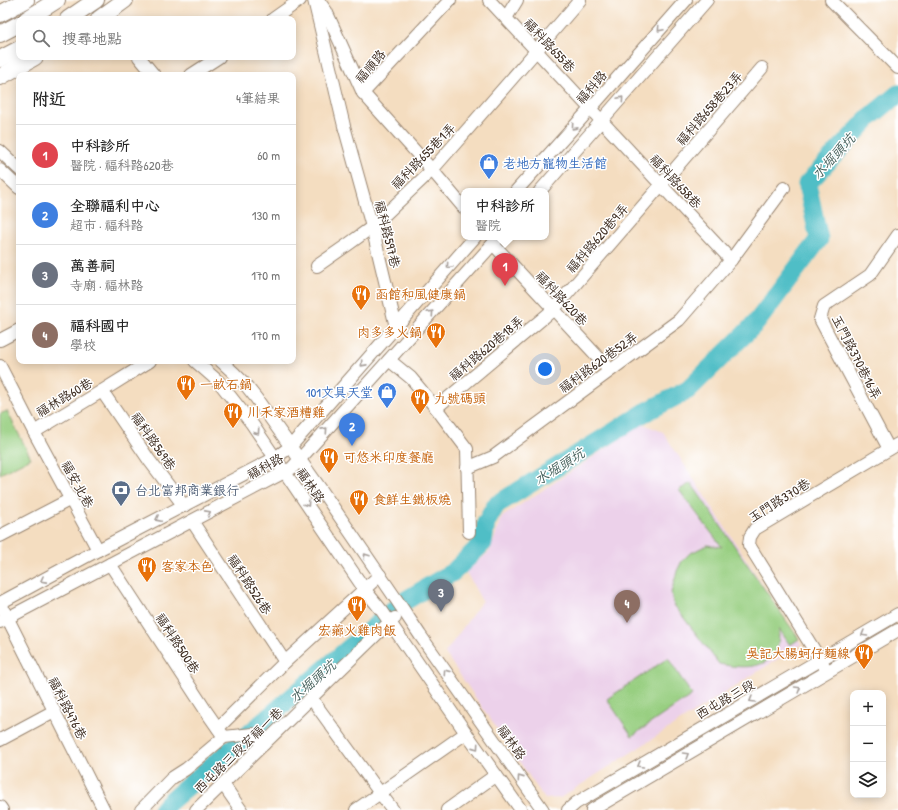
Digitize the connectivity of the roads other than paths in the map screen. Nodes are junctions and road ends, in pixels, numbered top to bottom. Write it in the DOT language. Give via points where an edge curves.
graph roads {
  1 [pos="26,0"];
  2 [pos="57,0"];
  3 [pos="96,0"];
  4 [pos="125,0"];
  5 [pos="300,0"];
  6 [pos="314,0"];
  7 [pos="318,0"];
  8 [pos="450,0"];
  9 [pos="489,0"];
  10 [pos="517,0"];
  11 [pos="580,0"];
  12 [pos="686,0"];
  13 [pos="707,0"];
  14 [pos="831,0"];
  15 [pos="0,14"];
  16 [pos="32,16"];
  17 [pos="72,16"];
  18 [pos="103,16"];
  19 [pos="277,16"];
  20 [pos="506,18"];
  21 [pos="16,26"];
  22 [pos="0,34"];
  23 [pos="16,51"];
  24 [pos="536,51"];
  25 [pos="894,56"];
  26 [pos="0,60"];
  27 [pos="30,60"];
  28 [pos="142,60"];
  29 [pos="214,60"];
  30 [pos="762,68"];
  31 [pos="898,68"];
  32 [pos="152,72"];
  33 [pos="196,72"];
  34 [pos="0,77"];
  35 [pos="363,93"];
  36 [pos="590,109"];
  37 [pos="601,121"];
  38 [pos="0,150"];
  39 [pos="16,166"];
  40 [pos="0,170"];
  41 [pos="432,170"];
  42 [pos="16,185"];
  43 [pos="661,185"];
  44 [pos="519,188"];
  45 [pos="543,188"];
  46 [pos="784,188"];
  47 [pos="461,204"];
  48 [pos="372,227"];
  49 [pos="898,236"];
  50 [pos="472,240"];
  51 [pos="496,241"];
  52 [pos="731,260"];
  53 [pos="316,266"];
  54 [pos="554,309"];
  55 [pos="396,327"];
  56 [pos="16,332"];
  57 [pos="0,340"];
  58 [pos="389,360"];
  59 [pos="145,364"];
  60 [pos="198,364"];
  61 [pos="224,364"];
  62 [pos="0,366"];
  63 [pos="610,370"];
  64 [pos="102,391"];
  65 [pos="436,408"];
  66 [pos="34,432"];
  67 [pos="290,447"];
  68 [pos="894,447"];
  69 [pos="275,458"];
  70 [pos="300,460"];
  71 [pos="467,468"];
  72 [pos="285,472"];
  73 [pos="71,499"];
  74 [pos="184,506"];
  75 [pos="192,521"];
  76 [pos="470,532"];
  77 [pos="0,536"];
  78 [pos="98,550"];
  79 [pos="110,564"];
  80 [pos="380,576"];
  81 [pos="365,590"];
  82 [pos="0,603"];
  83 [pos="404,610"];
  84 [pos="898,614"];
  85 [pos="4,620"];
  86 [pos="390,622"];
  87 [pos="898,630"];
  88 [pos="820,660"];
  89 [pos="285,662"];
  90 [pos="828,671"];
  91 [pos="311,698"];
  92 [pos="54,711"];
  93 [pos="221,732"];
  94 [pos="466,733"];
  95 [pos="0,740"];
  96 [pos="264,744"];
  97 [pos="496,775"];
  98 [pos="223,784"];
  99 [pos="380,794"];
  100 [pos="0,807"];
  101 [pos="2,810"];
  102 [pos="104,810"];
  103 [pos="142,810"];
  104 [pos="196,810"];
  105 [pos="241,810"];
  106 [pos="356,810"];
  107 [pos="393,810"];
  108 [pos="447,810"];
  109 [pos="520,810"];
  110 [pos="543,810"];
  111 [pos="568,810"];
  112 [pos="592,810"];
  1 -- 15 [label="main road"];
  2 -- 16 [label="main road"];
  3 -- 17 [label="main road"];
  4 -- 18 [label="main road"];
  5 -- 19 [label="street"];
  6 -- 48 [label="street, 福科路597巷" via="344,126"];
  7 -- 35 [label="street" via="326,11"];
  8 -- 35 [label="street, 福順路"];
  9 -- 20 [label="street, 福科路655巷"];
  10 -- 20 [label="street"];
  11 -- 24 [label="street, 福科路655巷1弄"];
  12 -- 36 [label="street, 福科路, one-way"];
  37 -- 13 [label="street, one-way"];
  14 -- 25 [label="street"];
  20 -- 24 [label="street, 福科路655巷"];
  21 -- 22 [label="main road"];
  23 -- 26 [label="main road"];
  24 -- 36 [label="street, 福科路655巷"];
  24 -- 41 [label="street, 福科路655巷1弄"];
  25 -- 31 [label="street"];
  27 -- 34 [label="main road"];
  28 -- 32 [label="street"];
  29 -- 33 [label="street"];
  30 -- 43 [label="street, 福科路658巷23弄"];
  35 -- 41 [label="street, 福順路"];
  36 -- 37 [label="street, 福科路655巷"];
  36 -- 44 [label="street, 福科路, one-way"];
  37 -- 43 [label="street, 福科路658巷"];
  37 -- 45 [label="street"];
  38 -- 39 [label="street"];
  40 -- 42 [label="street"];
  41 -- 47 [label="street, 福順路"];
  41 -- 48 [label="street, 福科路655巷1弄"];
  43 -- 52 [label="street, 福科路658巷"];
  43 -- 54 [label="street, 福科路620巷9弄"];
  46 -- 52 [label="street, 福科路620巷52弄"];
  48 -- 53 [label="street, 福科路655巷1弄"];
  48 -- 55 [label="street, 福科路597巷"];
  49 -- 68 [label="street, 玉門路370巷16弄" via="870,275 824,306 820,319"];
  50 -- 55 [label="street, 福科路, one-way"];
  51 -- 54 [label="street, 福科路620巷"];
  58 -- 51 [label="street, 福科路, one-way"];
  52 -- 63 [label="street, 福科路620巷52弄" via="679,320"];
  54 -- 63 [label="street, 福科路620巷"];
  54 -- 65 [label="street, 福科路620巷18弄"];
  55 -- 67 [label="street, 福科路, one-way"];
  56 -- 57 [label="street"];
  58 -- 65 [label="street" via="411,378"];
  70 -- 58 [label="street, 福科路, one-way"];
  59 -- 64 [label="street, 福林路60巷"];
  60 -- 69 [label="street, 福林路, one-way" via="219,382"];
  61 -- 67 [label="street, 福林路" via="256,398"];
  62 -- 66 [label="street, 福安北巷"];
  63 -- 71 [label="street, 福科路620巷52弄" via="493,457"];
  64 -- 66 [label="street, 福林路60巷"];
  64 -- 74 [label="street, 福科路569巷"];
  65 -- 71 [label="street" via="467,449"];
  66 -- 73 [label="street, 福安北巷"];
  67 -- 69 [label="street, 福科路"];
  67 -- 70 [label="street, 福林路"];
  68 -- 88 [label="street, 玉門路370巷" via="755,529 750,537 749,545"];
  69 -- 72 [label="street, 福林路"];
  69 -- 74 [label="street, 福科路"];
  70 -- 72 [label="street, 福科路"];
  80 -- 70 [label="street, 福林路, one-way"];
  71 -- 76 [label="street"];
  75 -- 72 [label="street, 福科路, one-way"];
  72 -- 81 [label="street, 福林路, one-way"];
  73 -- 77 [label="street"];
  73 -- 78 [label="street, 福安北巷"];
  74 -- 78 [label="street, 福科路, one-way"];
  75 -- 79 [label="street, 福科路"];
  75 -- 89 [label="street, 福科路526巷"];
  78 -- 82 [label="street, 福科路, one-way"];
  79 -- 85 [label="street, 福科路"];
  79 -- 93 [label="street, 福科路500巷"];
  80 -- 81 [label="street"];
  80 -- 83 [label="street, 福林路"];
  81 -- 86 [label="street, 福林路"];
  81 -- 89 [label="street"];
  82 -- 85 [label="street, 福科路476巷"];
  83 -- 86 [label="street, 西屯路三段宏福一巷"];
  110 -- 83 [label="street, 福林路, one-way"];
  84 -- 88 [label="street, 西屯路三段, one-way"];
  85 -- 92 [label="street, 福科路476巷"];
  86 -- 91 [label="street, 西屯路三段宏福一巷"];
  86 -- 94 [label="street"];
  87 -- 90 [label="street"];
  88 -- 90 [label="street, 玉門路370巷"];
  88 -- 111 [label="street, 西屯路三段, one-way"];
  89 -- 93 [label="street"];
  112 -- 90 [label="street, one-way"];
  91 -- 96 [label="street, 西屯路三段宏福一巷"];
  91 -- 99 [label="street"];
  92 -- 95 [label="street"];
  92 -- 102 [label="street, 福科路476巷"];
  93 -- 96 [label="street" via="253,734"];
  93 -- 103 [label="street"];
  94 -- 97 [label="street, one-way"];
  94 -- 99 [label="street"];
  96 -- 98 [label="street, 西屯路三段宏福一巷"];
  97 -- 108 [label="street"];
  97 -- 109 [label="street"];
  98 -- 104 [label="street, 西屯路三段宏福一巷"];
  98 -- 105 [label="street"];
  99 -- 106 [label="street"];
  99 -- 107 [label="street"];
  100 -- 101 [label="street"];
}
